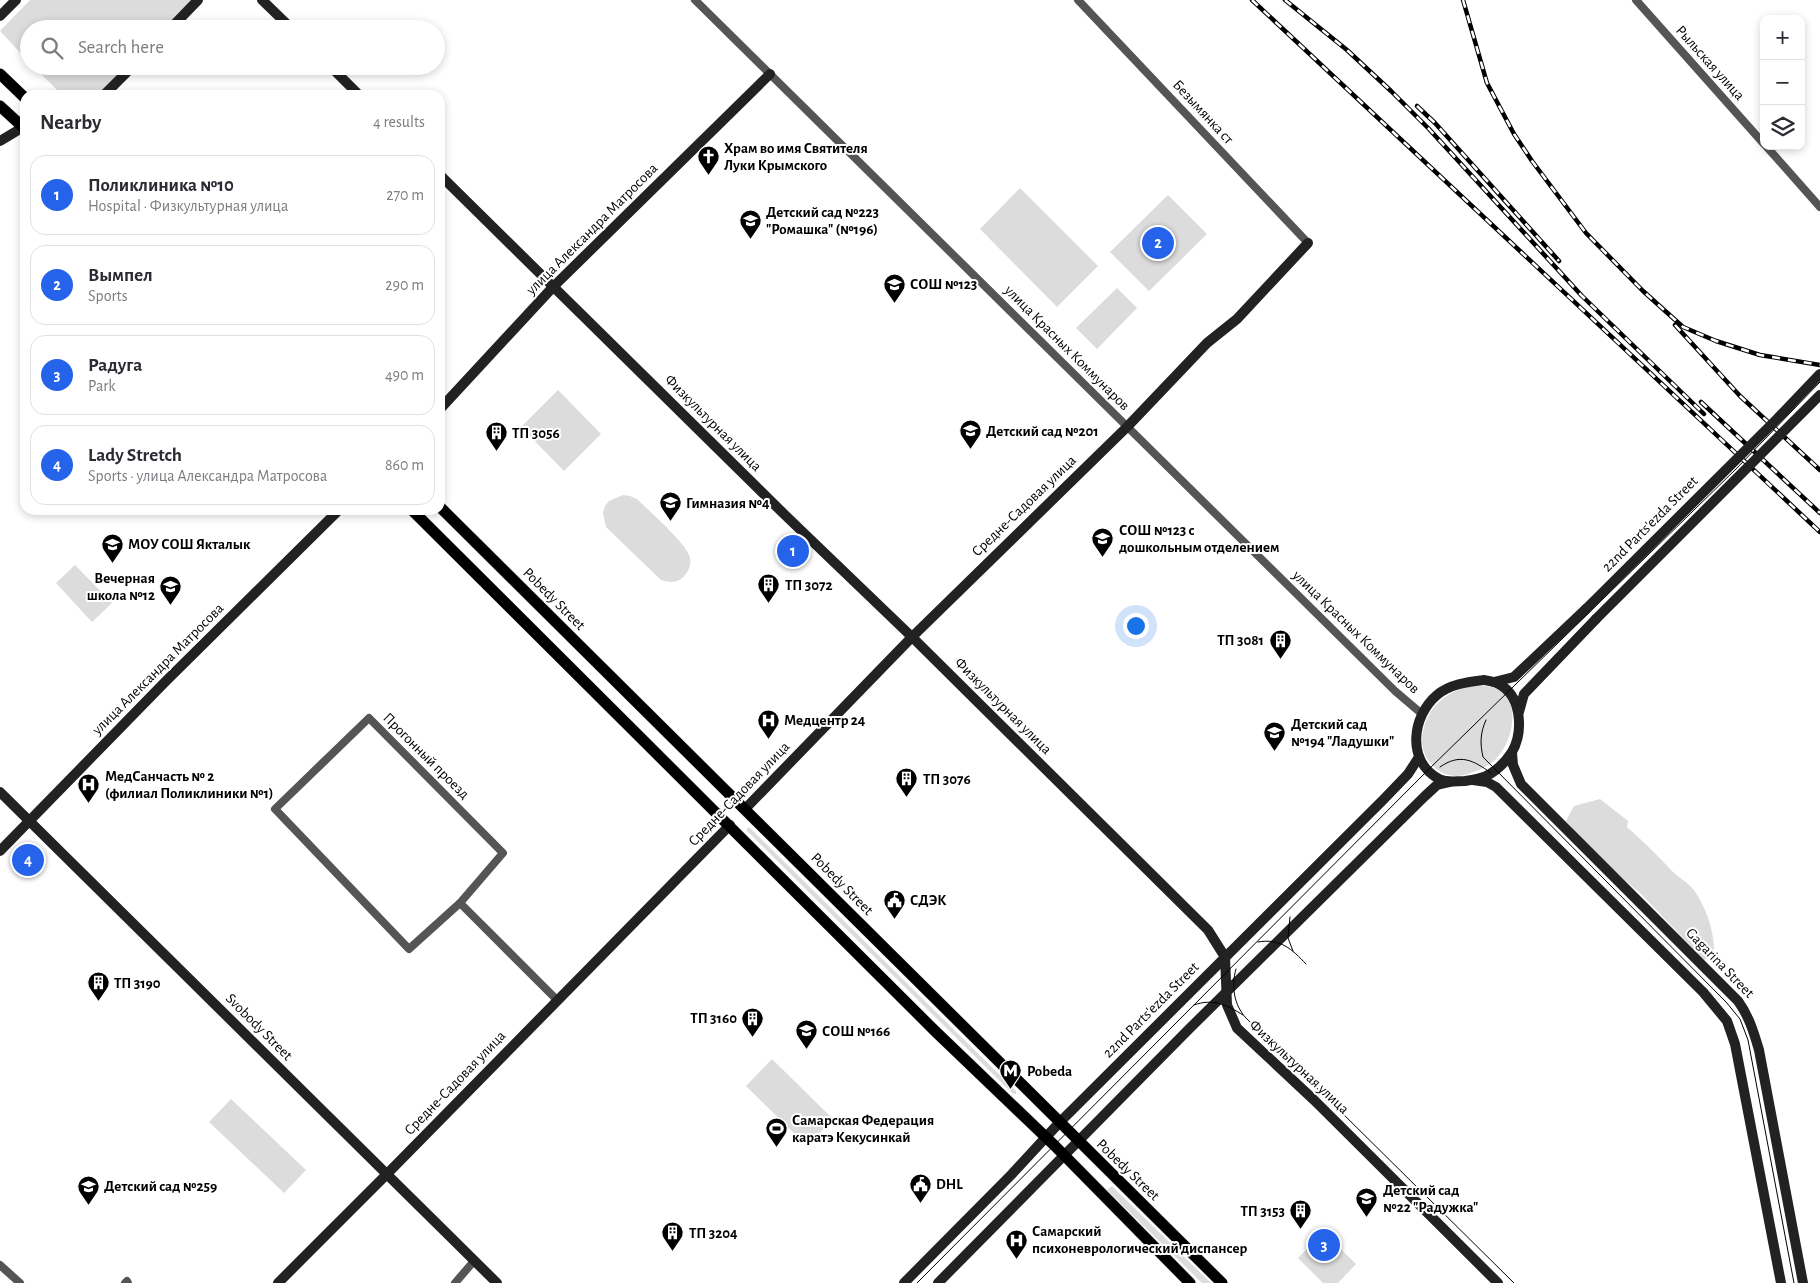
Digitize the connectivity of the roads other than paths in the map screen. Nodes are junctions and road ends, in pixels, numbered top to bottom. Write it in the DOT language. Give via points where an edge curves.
graph roads {
  1 [pos="16,0"];
  2 [pos="198,0"];
  3 [pos="262,0"];
  4 [pos="695,0"];
  5 [pos="1078,0"];
  6 [pos="1636,0"];
  7 [pos="0,16"];
  8 [pos="179,20"];
  9 [pos="283,20"];
  10 [pos="0,74"];
  11 [pos="770,74"];
  12 [pos="124,75"];
  13 [pos="339,75"];
  14 [pos="109,90"];
  15 [pos="354,90"];
  16 [pos="20,93"];
  17 [pos="0,106"];
  18 [pos="20,124"];
  19 [pos="20,129"];
  20 [pos="1760,139"];
  21 [pos="0,141"];
  22 [pos="1769,150"];
  23 [pos="445,180"];
  24 [pos="1820,207"];
  25 [pos="1308,242"];
  26 [pos="553,287"];
  27 [pos="1820,374"];
  28 [pos="1820,395"];
  29 [pos="445,404"];
  30 [pos="1127,427"];
  31 [pos="445,512"];
  32 [pos="334,515"];
  33 [pos="417,515"];
  34 [pos="912,636"];
  35 [pos="1494,682"];
  36 [pos="1519,712"];
  37 [pos="1422,714"];
  38 [pos="1512,752"];
  39 [pos="1418,757"];
  40 [pos="1473,780"];
  41 [pos="1450,782"];
  42 [pos="0,792"];
  43 [pos="745,809"];
  44 [pos="30,822"];
  45 [pos="730,825"];
  46 [pos="0,851"];
  47 [pos="460,903"];
  48 [pos="1224,957"];
  49 [pos="1227,993"];
  50 [pos="557,1000"];
  51 [pos="1021,1084"];
  52 [pos="1007,1100"];
  53 [pos="1059,1123"];
  54 [pos="1046,1138"];
  55 [pos="1077,1141"];
  56 [pos="1064,1155"];
  57 [pos="387,1174"];
  58 [pos="1119,1182"];
  59 [pos="1106,1199"];
  60 [pos="474,1260"];
  61 [pos="0,1265"];
  62 [pos="20,1283"];
  63 [pos="278,1283"];
  64 [pos="455,1283"];
  65 [pos="496,1283"];
  66 [pos="904,1283"];
  67 [pos="938,1283"];
  68 [pos="1190,1283"];
  69 [pos="1222,1283"];
  70 [pos="1498,1283"];
  71 [pos="1781,1283"];
  72 [pos="1803,1283"];
  1 -- 7 [label="main road"];
  2 -- 8 [label="main road"];
  3 -- 9 [label="main road"];
  4 -- 11 [label="street, улица Красных Коммунаров"];
  5 -- 25 [label="street, Безымянка ст"];
  6 -- 20 [label="street, Рыльская улица"];
  10 -- 16 [label="main road"];
  11 -- 26 [label="main road, улица Александра Матросова"];
  11 -- 30 [label="street, улица Красных Коммунаров"];
  12 -- 14 [label="main road"];
  13 -- 15 [label="main road"];
  17 -- 18 [label="main road"];
  19 -- 21 [label="main road"];
  22 -- 24 [label="street, Рыльская улица"];
  23 -- 26 [label="main road, Физкультурная улица"];
  25 -- 30 [label="main road, Средне-Садовая улица" via="1237,319 1207,343"];
  26 -- 29 [label="main road, улица Александра Матросова"];
  26 -- 34 [label="main road, Физкультурная улица"];
  27 -- 35 [label="main road, 22nd Parts'ezda Street, bridge" via="1586,609 1514,677"];
  28 -- 36 [label="main road, 22nd Parts'ezda Street, bridge" via="1524,694"];
  30 -- 34 [label="main road, Средне-Садовая улица"];
  30 -- 37 [label="street, улица Красных Коммунаров"];
  31 -- 43 [label="main road, Pobedy Street"];
  32 -- 44 [label="main road, улица Александра Матросова" via="165,682"];
  33 -- 45 [label="main road"];
  34 -- 43 [label="main road, Средне-Садовая улица"];
  34 -- 48 [label="main road, Физкультурная улица" via="1208,930"];
  35 -- 36 [label="main road" via="1509,692"];
  35 -- 37 [label="main road" via="1484,680 1452,686 1438,694"];
  36 -- 38 [label="main road"];
  37 -- 39 [label="main road" via="1416,737"];
  38 -- 40 [label="main road" via="1492,773"];
  38 -- 72 [label="main road, Gagarina Street" via="1521,784 1745,1010 1760,1050"];
  39 -- 41 [label="main road" via="1427,771 1440,780"];
  39 -- 48 [label="main road, 22nd Parts'ezda Street" via="1408,774 1383,800"];
  40 -- 41 [label="main road"];
  40 -- 71 [label="main road" via="1488,782 1502,793 1703,992 1727,1021 1739,1062"];
  41 -- 49 [label="main road" via="1437,785 1425,796"];
  42 -- 44 [label="main road, Svobody Street"];
  43 -- 45 [label="main road, Средне-Садовая улица"];
  43 -- 51 [label="main road, Pobedy Street"];
  44 -- 46 [label="main road, улица Александра Матросова"];
  44 -- 57 [label="main road, Svobody Street"];
  45 -- 50 [label="main road, Средне-Садовая улица"];
  45 -- 52 [label="main road"];
  47 -- 47 [label="street, Прогонный проезд" via="408,949 275,809 369,718 503,853"];
  47 -- 50 [label="street"];
  48 -- 49 [label="main road, Физкультурная улица"];
  48 -- 53 [label="main road, 22nd Parts'ezda Street"];
  49 -- 55 [label="main road"];
  49 -- 70 [label="main road, Физкультурная улица" via="1237,1028"];
  50 -- 57 [label="main road, Средне-Садовая улица"];
  51 -- 52 [label="main road" via="1024,1097 1021,1101 1017,1104"];
  51 -- 53 [label="main road, Pobedy Street"];
  52 -- 54 [label="main road"];
  53 -- 54 [label="main road, 22nd Parts'ezda Street"];
  53 -- 55 [label="main road, Pobedy Street"];
  54 -- 56 [label="main road"];
  54 -- 66 [label="main road, 22nd Parts'ezda Street"];
  55 -- 56 [label="main road"];
  55 -- 58 [label="main road, Pobedy Street"];
  56 -- 59 [label="main road"];
  56 -- 67 [label="main road"];
  57 -- 60 [label="main road, Svobody Street"];
  57 -- 63 [label="main road, Средне-Садовая улица"];
  58 -- 59 [label="main road" via="1108,1179 1104,1182 1102,1187"];
  58 -- 69 [label="main road, Pobedy Street"];
  59 -- 68 [label="main road"];
  60 -- 64 [label="street"];
  60 -- 65 [label="main road, Svobody Street"];
  61 -- 62 [label="street"];
}
